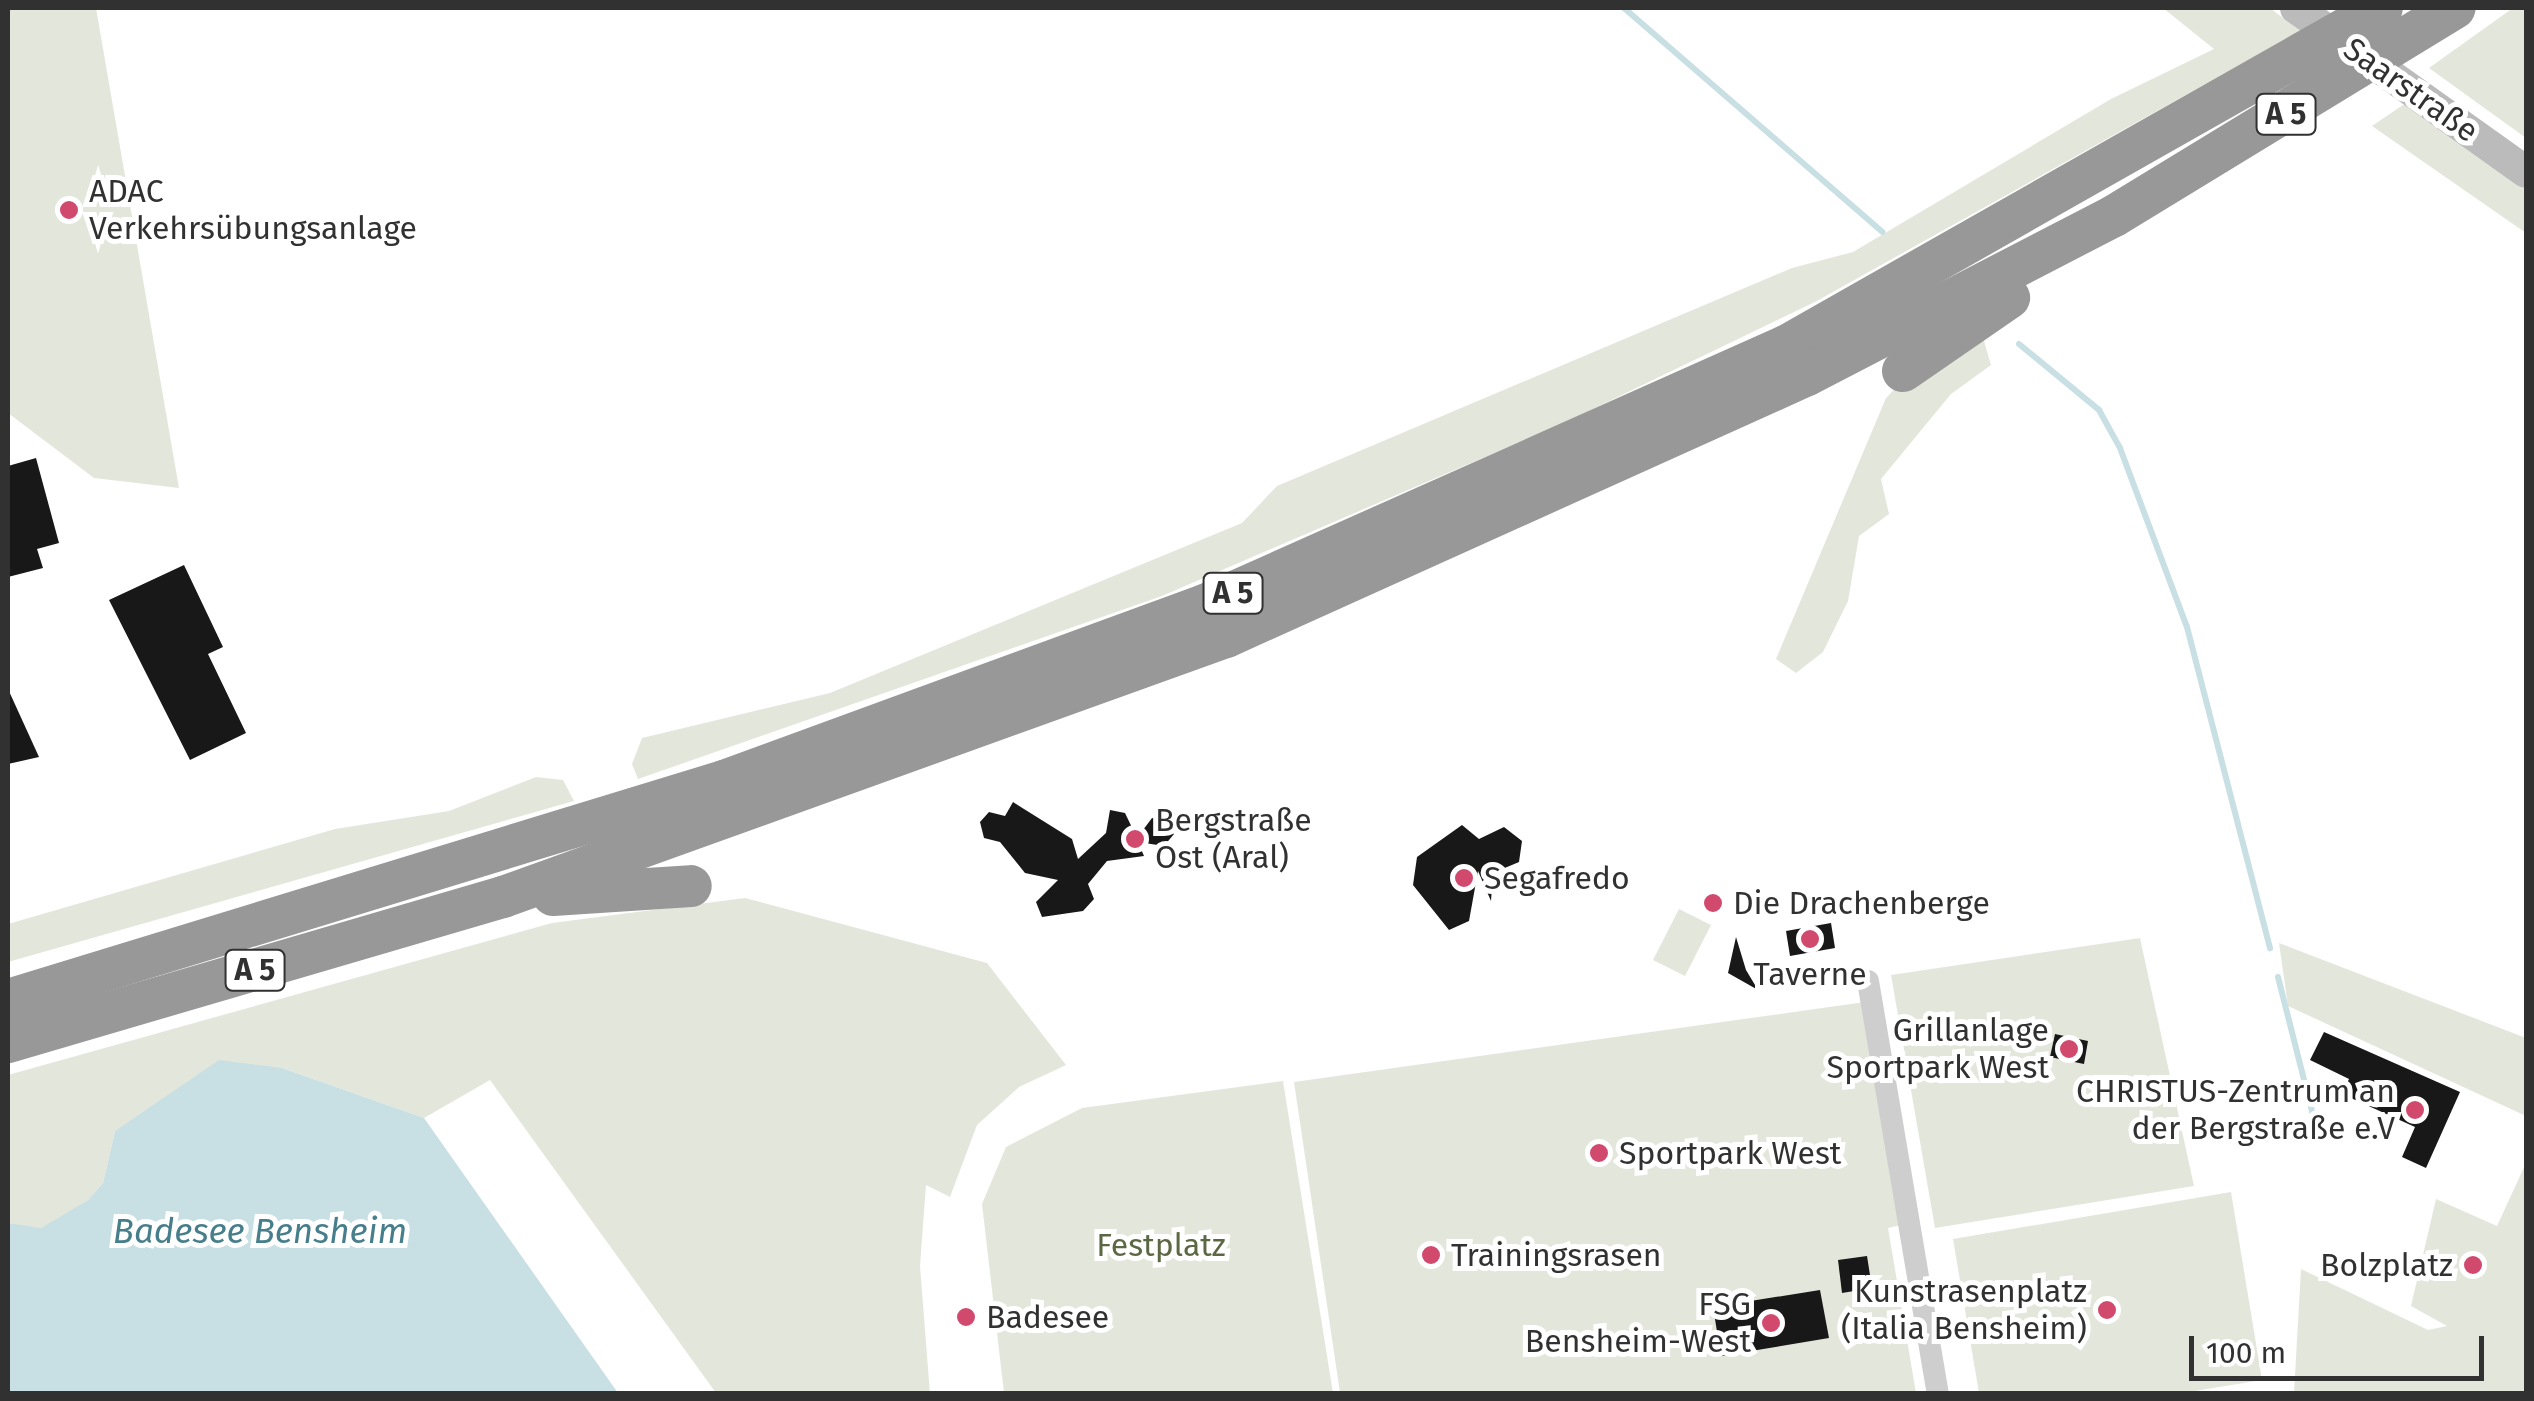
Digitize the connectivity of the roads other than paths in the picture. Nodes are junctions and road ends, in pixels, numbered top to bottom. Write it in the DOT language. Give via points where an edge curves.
graph roads {
  1 [pos="2296,8"];
  2 [pos="2382,8"];
  3 [pos="2455,8"];
  4 [pos="2526,172"];
  5 [pos="2114,216"];
  6 [pos="1903,371"];
  7 [pos="691,886"];
  8 [pos="503,897"];
  9 [pos="1868,980"];
  10 [pos="8,1000"];
  11 [pos="8,1042"];
  12 [pos="1938,1394"];
  1 -- 4 [label="street, Saarstraße"];
  2 -- 10 [label="highway, A 5" via="1786,346 1204,605 724,781"];
  3 -- 5 [label="highway, A 5"];
  5 -- 6 [label="highway" via="2090,248"];
  5 -- 8 [label="highway, A 5" via="1628,464 1295,608 959,738"];
  7 -- 8 [label="highway"];
  8 -- 11 [label="highway, A 5"];
  9 -- 12 [label="street"];
}
